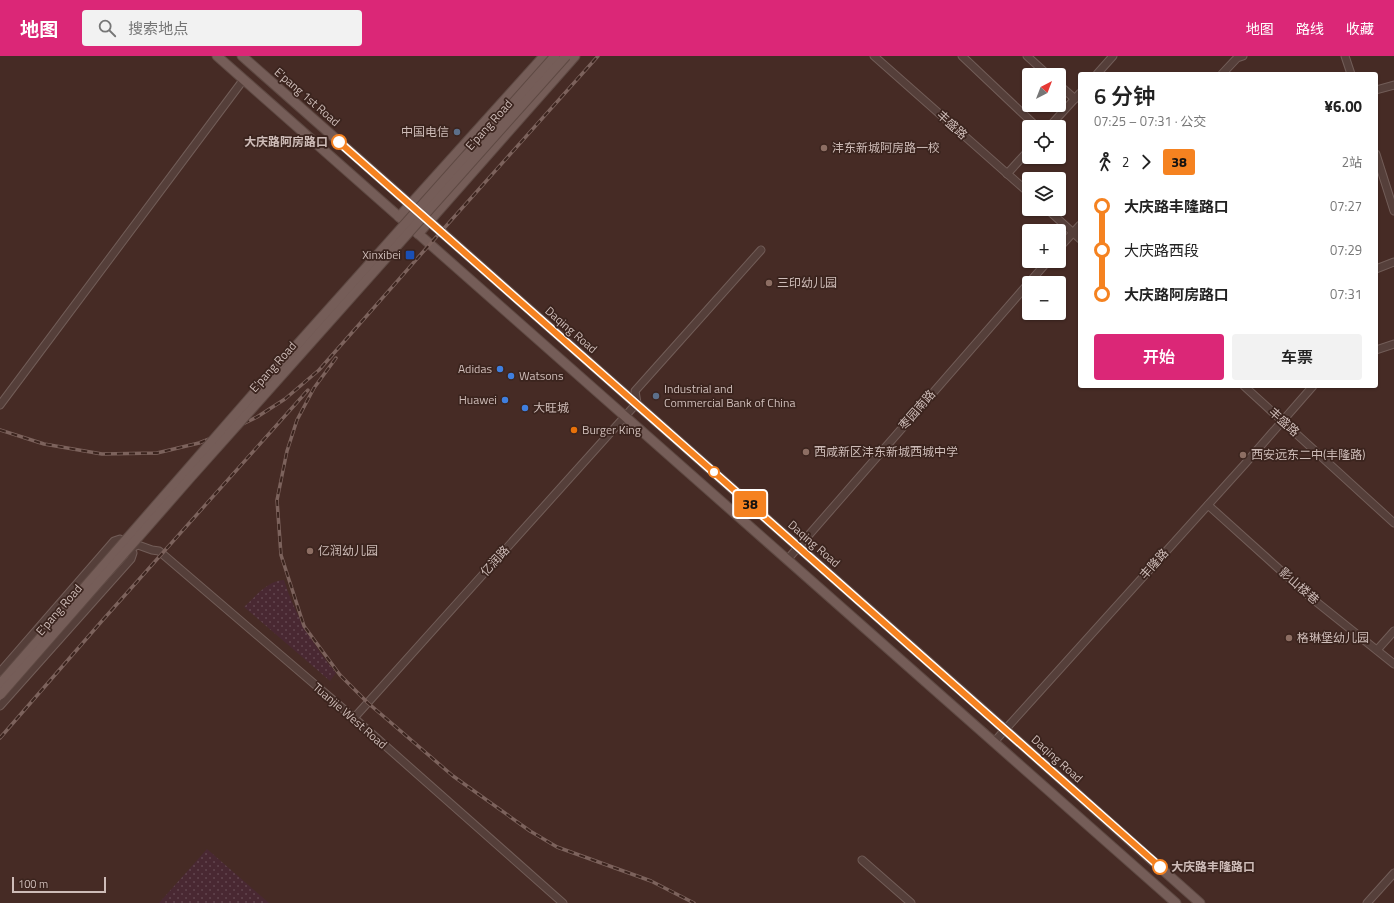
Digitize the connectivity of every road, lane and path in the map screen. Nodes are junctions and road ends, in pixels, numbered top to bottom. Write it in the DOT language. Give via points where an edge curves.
graph roads {
  1 [pos="218,56"];
  2 [pos="242,56"];
  3 [pos="544,56"];
  4 [pos="555,56"];
  5 [pos="566,56"];
  6 [pos="574,56"];
  7 [pos="874,56"];
  8 [pos="962,56"];
  9 [pos="1027,56"];
  10 [pos="1114,56"];
  11 [pos="1243,56"];
  12 [pos="1345,56"];
  13 [pos="1040,68"];
  14 [pos="1099,72"];
  15 [pos="1224,72"];
  16 [pos="1350,72"];
  17 [pos="244,79"];
  18 [pos="1394,84"];
  19 [pos="1378,89"];
  20 [pos="1066,92"];
  21 [pos="1078,95"];
  22 [pos="1074,99"];
  23 [pos="1030,120"];
  24 [pos="1055,120"];
  25 [pos="1022,158"];
  26 [pos="1378,160"];
  27 [pos="1007,174"];
  28 [pos="1022,187"];
  29 [pos="1393,203"];
  30 [pos="410,205"];
  31 [pos="1394,211"];
  32 [pos="1055,216"];
  33 [pos="399,217"];
  34 [pos="429,222"];
  35 [pos="1078,227"];
  36 [pos="1073,232"];
  37 [pos="418,234"];
  38 [pos="1078,237"];
  39 [pos="1066,240"];
  40 [pos="761,250"];
  41 [pos="1394,262"];
  42 [pos="1042,268"];
  43 [pos="1378,268"];
  44 [pos="1394,344"];
  45 [pos="1378,349"];
  46 [pos="1246,388"];
  47 [pos="1312,388"];
  48 [pos="637,403"];
  49 [pos="0,405"];
  50 [pos="626,416"];
  51 [pos="1282,421"];
  52 [pos="1208,505"];
  53 [pos="1394,523"];
  54 [pos="798,547"];
  55 [pos="131,548"];
  56 [pos="787,560"];
  57 [pos="1394,631"];
  58 [pos="1377,650"];
  59 [pos="1394,664"];
  60 [pos="0,672"];
  61 [pos="0,684"];
  62 [pos="0,695"];
  63 [pos="0,706"];
  64 [pos="354,718"];
  65 [pos="1005,728"];
  66 [pos="994,742"];
  67 [pos="862,860"];
  68 [pos="1394,873"];
  69 [pos="563,903"];
  70 [pos="911,903"];
  71 [pos="1176,903"];
  72 [pos="1200,903"];
  73 [pos="1367,903"];
  1 -- 17 [label="main road"];
  2 -- 30 [label="main road, E'pang 1st Road"];
  3 -- 30 [label="main road, E'pang Road"];
  4 -- 61 [label="main road, E'pang Road, bridge" via="260,386"];
  5 -- 62 [label="main road, E'pang Road, bridge"];
  6 -- 34 [label="main road, E'pang Road"];
  7 -- 27 [label="street, 丰盛路"];
  8 -- 23 [label="street"];
  9 -- 13 [label="street"];
  10 -- 14 [label="street"];
  11 -- 15 [label="street" via="1237,58"];
  12 -- 16 [label="street"];
  17 -- 33 [label="main road"];
  17 -- 49 [label="street"];
  18 -- 19 [label="street"];
  20 -- 22 [label="street"];
  21 -- 22 [label="street"];
  22 -- 24 [label="street"];
  25 -- 27 [label="street"];
  26 -- 29 [label="street"];
  27 -- 28 [label="street, 丰盛路"];
  29 -- 31 [label="street"];
  30 -- 33 [label="main road, E'pang Road"];
  30 -- 34 [label="main road, Daqing Road"];
  32 -- 36 [label="street"];
  33 -- 37 [label="main road"];
  34 -- 37 [label="main road, E'pang Road"];
  34 -- 48 [label="main road, Daqing Road"];
  35 -- 36 [label="street"];
  36 -- 38 [label="street"];
  36 -- 39 [label="street"];
  37 -- 50 [label="main road"];
  40 -- 48 [label="street" via="635,391"];
  41 -- 43 [label="street"];
  42 -- 54 [label="street, 枣园南路"];
  44 -- 45 [label="street"];
  46 -- 51 [label="street, 丰盛路"];
  47 -- 51 [label="street, 丰隆路"];
  48 -- 50 [label="street, 亿润路"];
  48 -- 54 [label="main road, Daqing Road"];
  50 -- 56 [label="main road"];
  50 -- 64 [label="street, 亿润路"];
  51 -- 52 [label="street, 丰隆路"];
  51 -- 53 [label="street, 丰盛路"];
  52 -- 58 [label="street, 影山楼巷" via="1309,596"];
  52 -- 65 [label="street, 丰隆路"];
  54 -- 56 [label="street, 枣园南路"];
  54 -- 65 [label="main road, Daqing Road"];
  55 -- 60 [label="street" via="120,539 114,541"];
  55 -- 63 [label="street" via="131,559"];
  55 -- 64 [label="street, Tuanjie West Road" via="138,545 159,551"];
  56 -- 66 [label="main road"];
  57 -- 58 [label="street"];
  58 -- 59 [label="street, 影山楼巷"];
  64 -- 69 [label="street, Tuanjie West Road"];
  65 -- 66 [label="street, 丰隆路"];
  65 -- 72 [label="main road, Daqing Road"];
  66 -- 71 [label="main road"];
  67 -- 70 [label="street"];
  68 -- 73 [label="street"];
}
